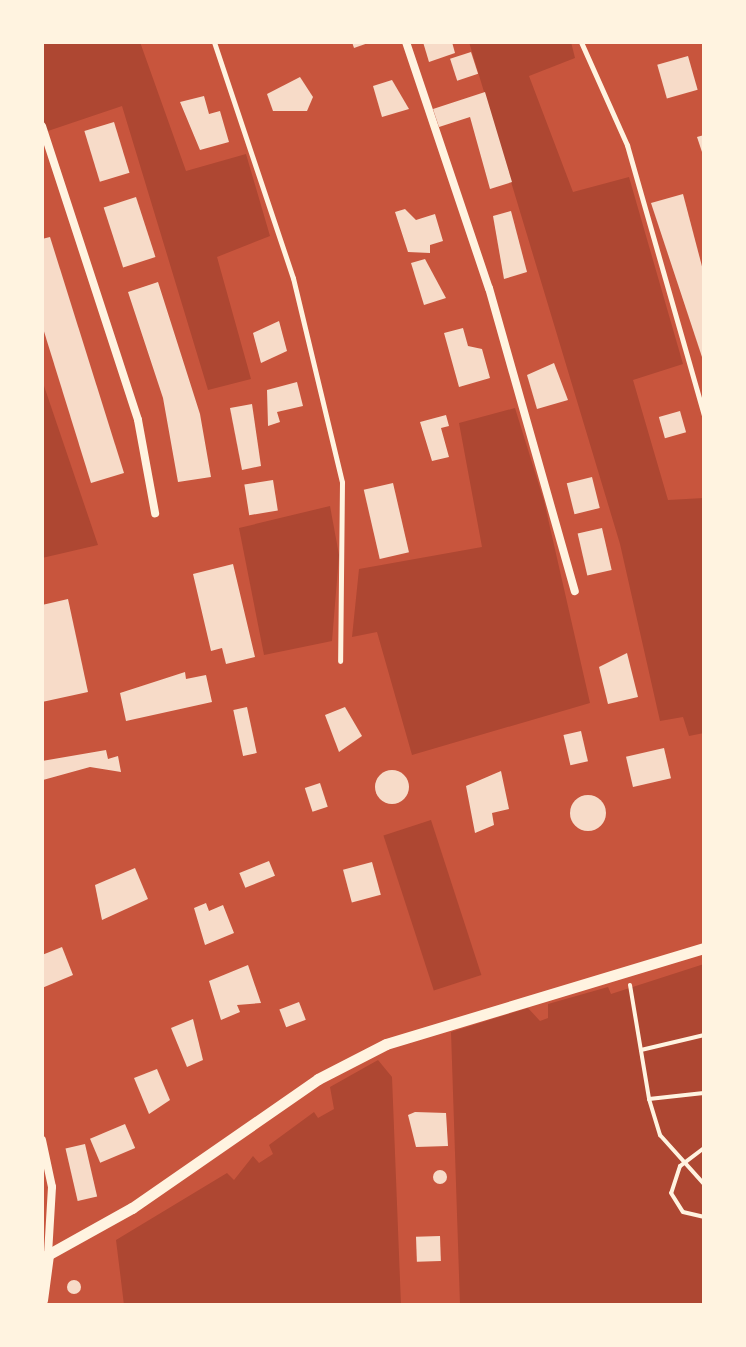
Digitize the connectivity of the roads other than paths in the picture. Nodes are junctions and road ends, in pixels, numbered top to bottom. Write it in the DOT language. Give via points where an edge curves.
graph roads {
  1 [pos="214,42"];
  2 [pos="406,42"];
  3 [pos="581,42"];
  4 [pos="42,126"];
  5 [pos="704,415"];
  6 [pos="155,513"];
  7 [pos="575,591"];
  8 [pos="340,661"];
  9 [pos="704,948"];
  10 [pos="42,1140"];
  11 [pos="45,1256"];
  12 [pos="42,1300"];
  1 -- 8 [label="lane" via="265,179 331,425 346,550"];
  2 -- 7 [label="street" via="489,288"];
  3 -- 5 [label="lane" via="627,145"];
  4 -- 6 [label="street" via="138,420"];
  9 -- 11 [label="street" via="386,1044 318,1079 132,1208"];
  10 -- 11 [label="street" via="52,1187"];
  11 -- 12 [label="street"];
}
